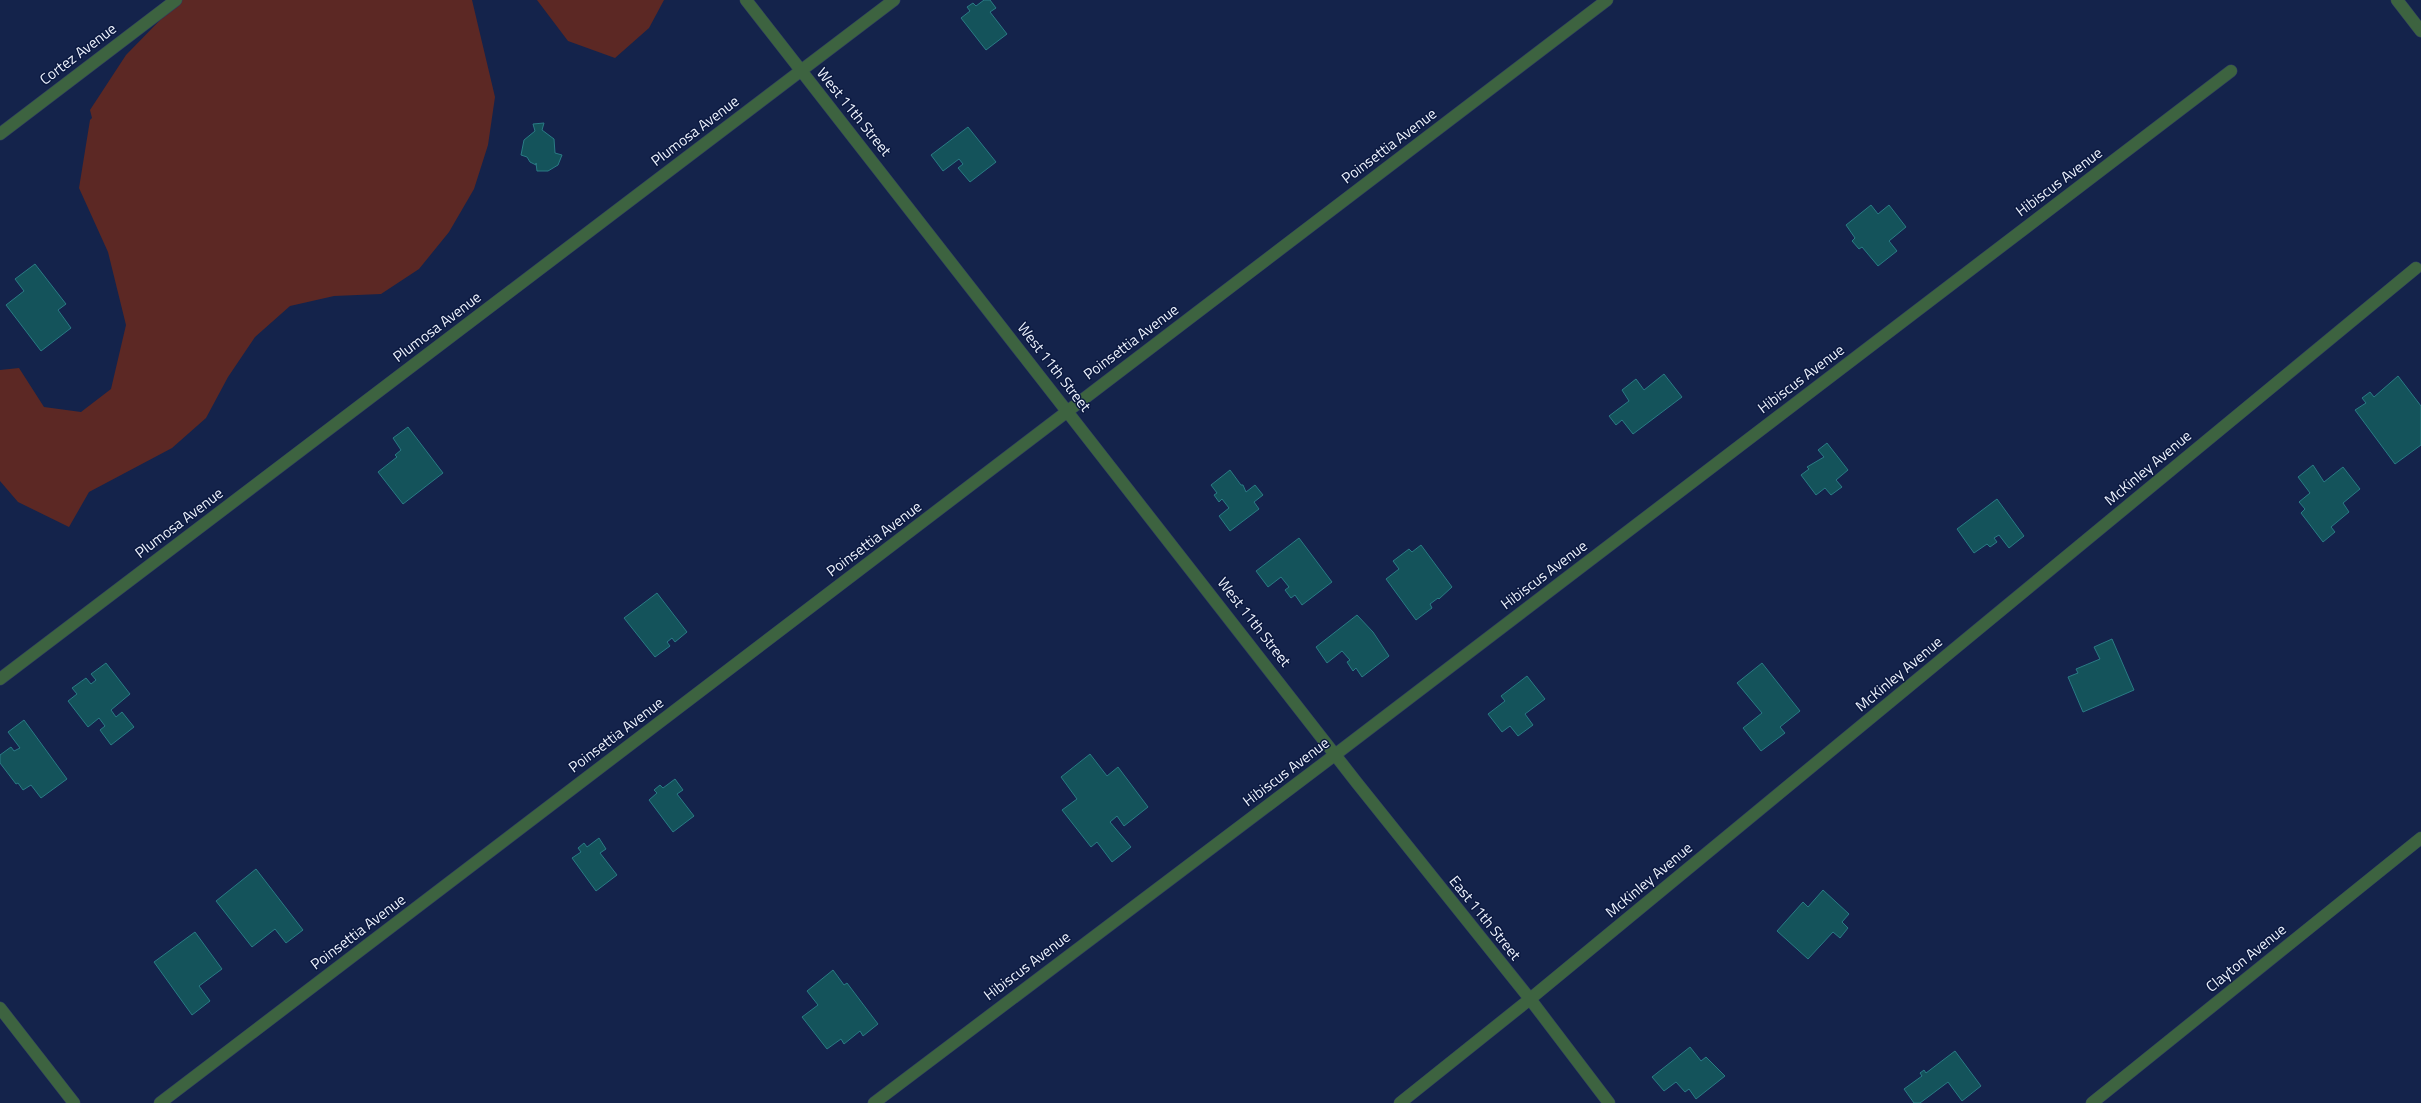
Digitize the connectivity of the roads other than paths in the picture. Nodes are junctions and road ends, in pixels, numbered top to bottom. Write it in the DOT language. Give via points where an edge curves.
graph roads {
  1 [pos="176,0"];
  2 [pos="746,0"];
  3 [pos="894,0"];
  4 [pos="1607,0"];
  5 [pos="2397,0"];
  6 [pos="2421,31"];
  7 [pos="801,71"];
  8 [pos="2231,71"];
  9 [pos="0,134"];
  10 [pos="2416,268"];
  11 [pos="1068,410"];
  12 [pos="0,679"];
  13 [pos="1336,754"];
  14 [pos="2421,838"];
  15 [pos="1530,999"];
  16 [pos="0,1008"];
  17 [pos="74,1103"];
  18 [pos="160,1103"];
  19 [pos="874,1103"];
  20 [pos="1400,1103"];
  21 [pos="1609,1103"];
  22 [pos="2092,1103"];
  1 -- 9 [label="street, Cortez Avenue"];
  2 -- 7 [label="street, West 11th Street"];
  3 -- 7 [label="street, Plumosa Avenue"];
  4 -- 11 [label="street, Poinsettia Avenue"];
  5 -- 6 [label="street"];
  7 -- 11 [label="street, West 11th Street"];
  7 -- 12 [label="street, Plumosa Avenue"];
  8 -- 13 [label="street, Hibiscus Avenue"];
  10 -- 15 [label="street, McKinley Avenue"];
  11 -- 13 [label="street, West 11th Street"];
  11 -- 18 [label="street, Poinsettia Avenue"];
  13 -- 15 [label="street, East 11th Street"];
  13 -- 19 [label="street, Hibiscus Avenue"];
  14 -- 22 [label="street, Clayton Avenue"];
  15 -- 20 [label="street, McKinley Avenue"];
  15 -- 21 [label="street, East 11th Street"];
  16 -- 17 [label="street"];
}
